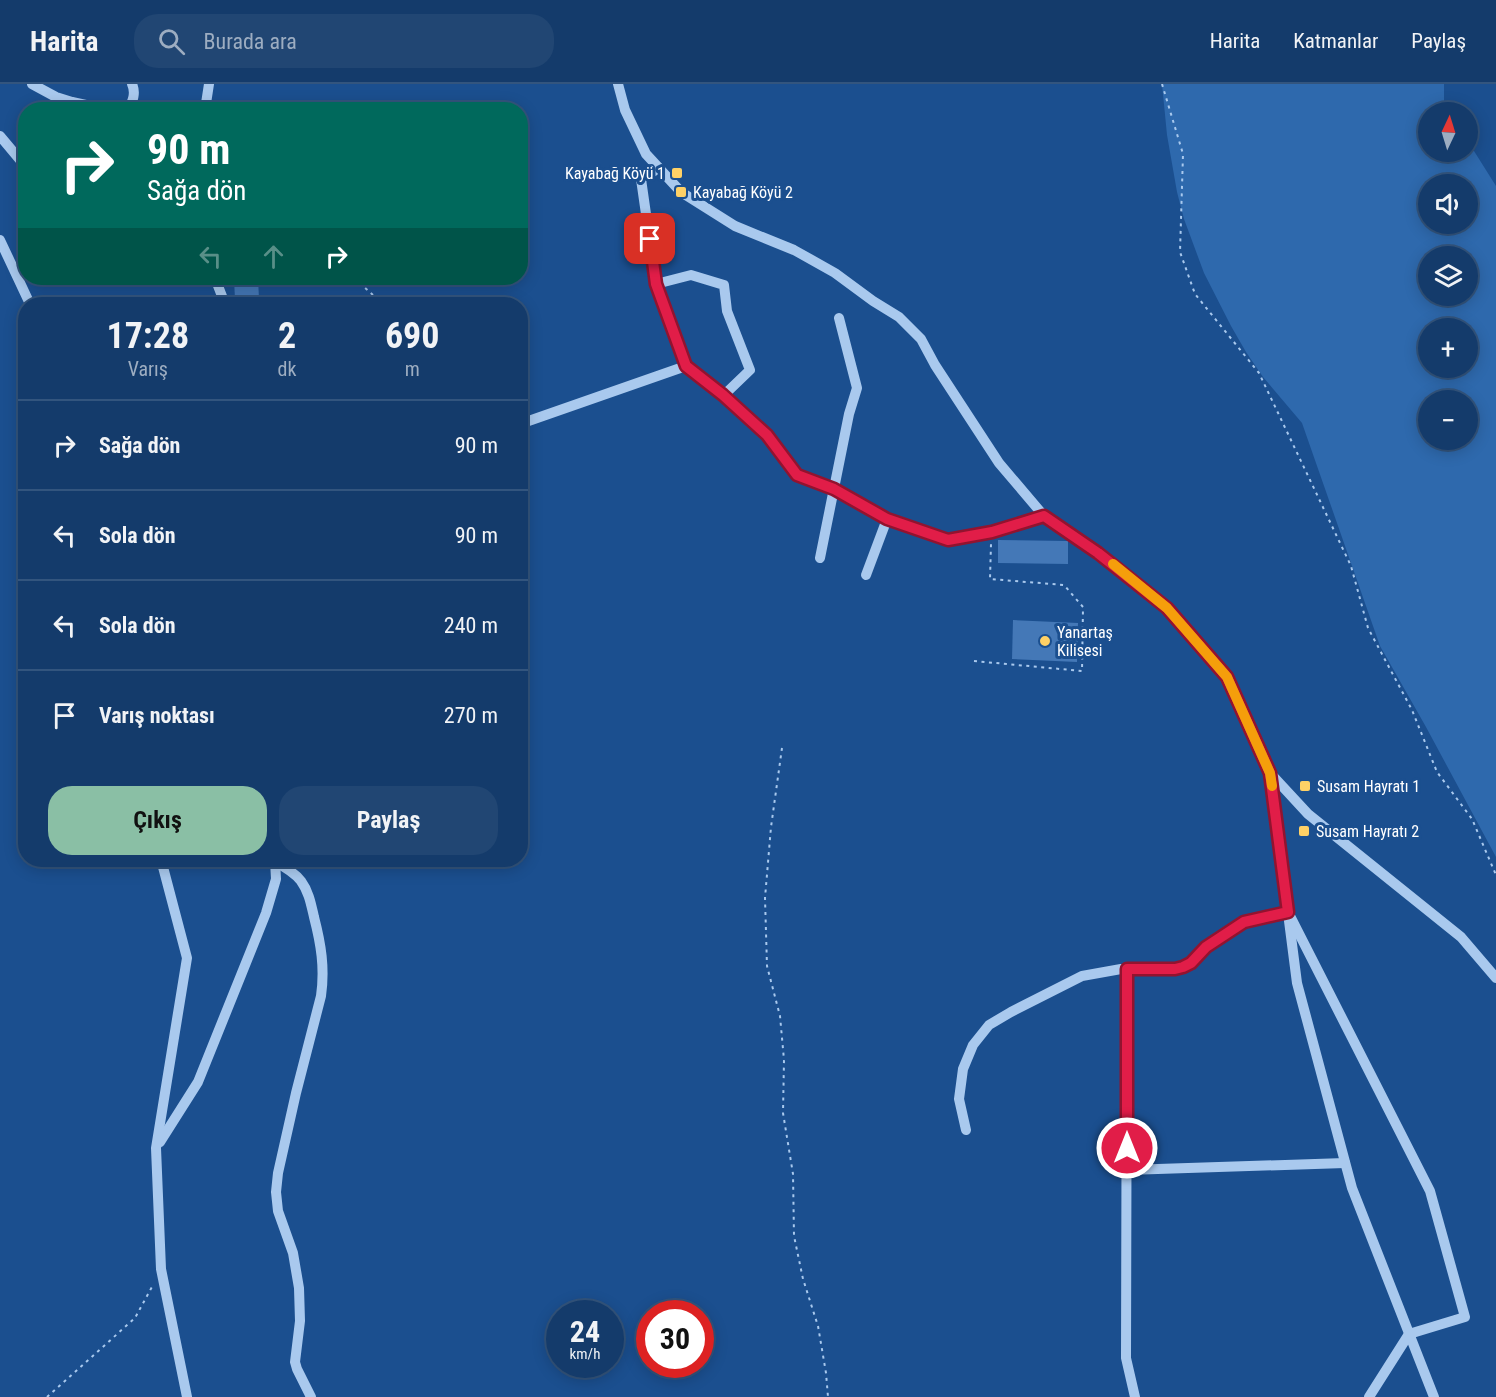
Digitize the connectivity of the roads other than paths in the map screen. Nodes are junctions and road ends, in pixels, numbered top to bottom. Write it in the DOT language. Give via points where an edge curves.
graph roads {
  1 [pos="32,84"];
  2 [pos="132,84"];
  3 [pos="209,84"];
  4 [pos="618,84"];
  5 [pos="74,102"];
  6 [pos="133,102"];
  7 [pos="206,102"];
  8 [pos="0,136"];
  9 [pos="18,157"];
  10 [pos="659,168"];
  11 [pos="0,240"];
  12 [pos="18,278"];
  13 [pos="656,284"];
  14 [pos="839,318"];
  15 [pos="686,366"];
  16 [pos="723,395"];
  17 [pos="528,421"];
  18 [pos="834,489"];
  19 [pos="1044,516"];
  20 [pos="887,519"];
  21 [pos="820,558"];
  22 [pos="866,575"];
  23 [pos="1270,773"];
  24 [pos="162,867"];
  25 [pos="275,867"];
  26 [pos="286,867"];
  27 [pos="1288,912"];
  28 [pos="1127,969"];
  29 [pos="1496,978"];
  30 [pos="966,1130"];
  31 [pos="156,1148"];
  32 [pos="1345,1163"];
  33 [pos="1127,1170"];
  34 [pos="1409,1334"];
  35 [pos="187,1397"];
  36 [pos="311,1397"];
  37 [pos="1135,1397"];
  38 [pos="1369,1397"];
  39 [pos="1434,1397"];
  1 -- 5 [label="street"];
  2 -- 6 [label="street"];
  3 -- 7 [label="street"];
  4 -- 10 [label="street" via="633,128 646,154"];
  8 -- 9 [label="street"];
  10 -- 13 [label="street" via="642,179"];
  10 -- 19 [label="street" via="681,192 735,226 794,250 899,317 921,339 999,463"];
  11 -- 12 [label="street"];
  13 -- 15 [label="street"];
  13 -- 16 [label="street" via="691,275 724,285 727,311 750,370"];
  14 -- 18 [label="street" via="857,388"];
  15 -- 16 [label="street"];
  15 -- 17 [label="street"];
  16 -- 18 [label="street" via="767,435 797,475"];
  18 -- 20 [label="street"];
  18 -- 21 [label="street"];
  19 -- 20 [label="street" via="948,540"];
  19 -- 23 [label="street" via="1167,608 1227,677"];
  20 -- 22 [label="street"];
  23 -- 27 [label="street"];
  23 -- 29 [label="street" via="1308,814 1461,937"];
  24 -- 31 [label="street" via="187,958"];
  25 -- 31 [label="street" via="276,879 266,913 198,1082"];
  26 -- 36 [label="street" via="305,887 323,958 321,996 276,1192 299,1288 297,1369"];
  27 -- 28 [label="street" via="1244,922 1183,967"];
  27 -- 32 [label="street" via="1297,983"];
  27 -- 34 [label="street" via="1430,1191 1466,1317"];
  28 -- 30 [label="street" via="1082,976 990,1025 973,1045 963,1068 959,1099"];
  28 -- 33 [label="street"];
  31 -- 35 [label="street" via="161,1269"];
  32 -- 33 [label="street"];
  32 -- 34 [label="street"];
  33 -- 37 [label="street" via="1126,1358"];
  34 -- 38 [label="street"];
  34 -- 39 [label="street"];
}
